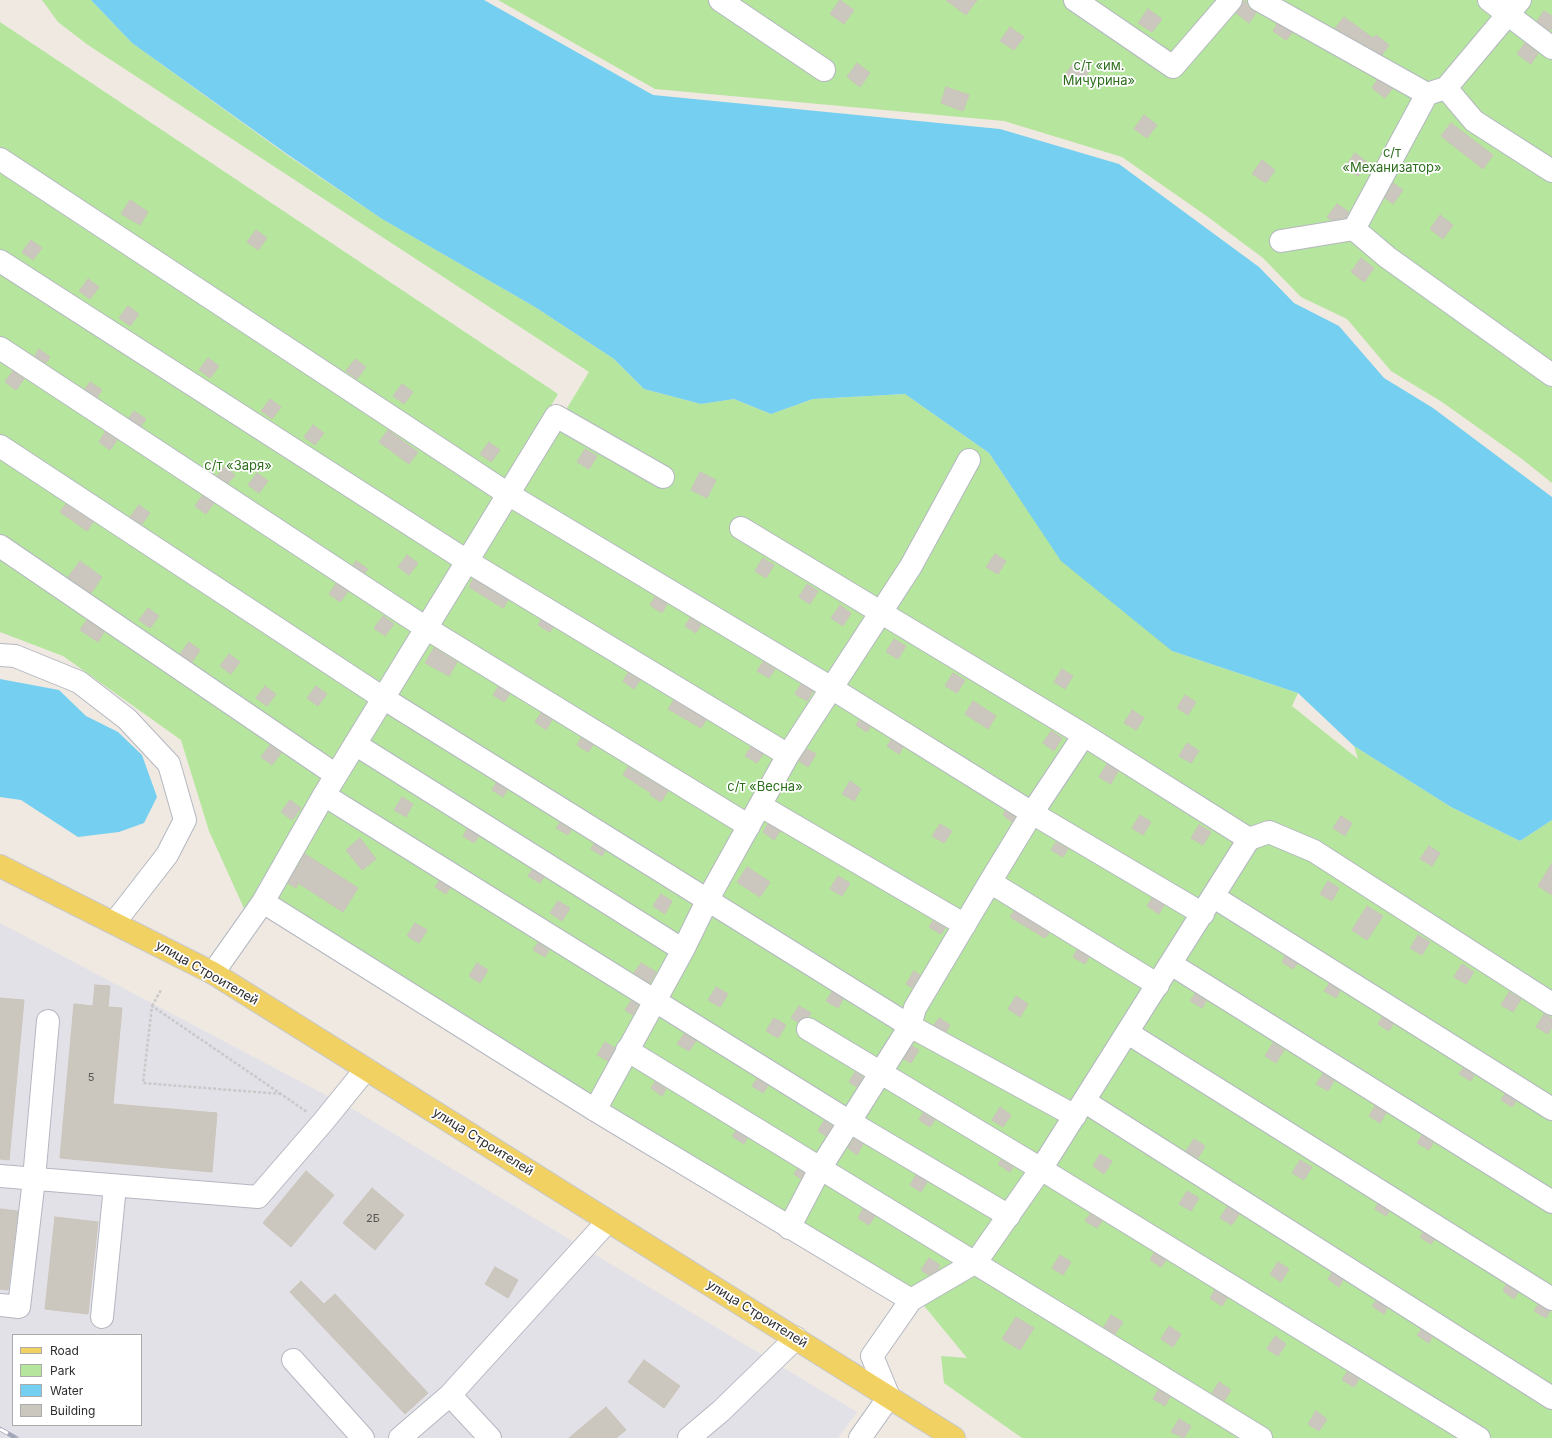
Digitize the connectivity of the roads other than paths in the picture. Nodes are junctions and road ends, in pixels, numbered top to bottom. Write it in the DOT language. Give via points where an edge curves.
graph roads {
  1 [pos="720,0"];
  2 [pos="1075,0"];
  3 [pos="1231,0"];
  4 [pos="1259,0"];
  5 [pos="1489,0"];
  6 [pos="1514,7"];
  7 [pos="1552,48"];
  8 [pos="824,70"];
  9 [pos="1437,91"];
  10 [pos="0,159"];
  11 [pos="1552,171"];
  12 [pos="1354,229"];
  13 [pos="1282,241"];
  14 [pos="0,262"];
  15 [pos="0,348"];
  16 [pos="1552,375"];
  17 [pos="0,446"];
  18 [pos="969,460"];
  19 [pos="663,477"];
  20 [pos="508,494"];
  21 [pos="741,528"];
  22 [pos="0,546"];
  23 [pos="467,561"];
  24 [pos="881,612"];
  25 [pos="426,628"];
  26 [pos="0,655"];
  27 [pos="832,689"];
  28 [pos="383,698"];
  29 [pos="1084,735"];
  30 [pos="355,744"];
  31 [pos="788,755"];
  32 [pos="336,775"];
  33 [pos="324,795"];
  34 [pos="761,806"];
  35 [pos="1032,813"];
  36 [pos="749,826"];
  37 [pos="1249,839"];
  38 [pos="0,866"];
  39 [pos="990,882"];
  40 [pos="708,899"];
  41 [pos="263,902"];
  42 [pos="1209,905"];
  43 [pos="115,922"];
  44 [pos="965,924"];
  45 [pos="683,950"];
  46 [pos="1171,964"];
  47 [pos="213,973"];
  48 [pos="1158,985"];
  49 [pos="1550,999"];
  50 [pos="655,1000"];
  51 [pos="48,1022"];
  52 [pos="910,1026"];
  53 [pos="808,1029"];
  54 [pos="1128,1032"];
  55 [pos="627,1050"];
  56 [pos="366,1069"];
  57 [pos="881,1072"];
  58 [pos="1079,1109"];
  59 [pos="1552,1109"];
  60 [pos="595,1110"];
  61 [pos="850,1122"];
  62 [pos="821,1167"];
  63 [pos="1041,1169"];
  64 [pos="0,1176"];
  65 [pos="34,1179"];
  66 [pos="114,1186"];
  67 [pos="1552,1202"];
  68 [pos="1009,1216"];
  69 [pos="608,1221"];
  70 [pos="789,1228"];
  71 [pos="976,1262"];
  72 [pos="911,1300"];
  73 [pos="1552,1300"];
  74 [pos="0,1305"];
  75 [pos="102,1317"];
  76 [pos="796,1338"];
  77 [pos="293,1360"];
  78 [pos="450,1395"];
  79 [pos="889,1397"];
  80 [pos="1552,1398"];
  81 [pos="363,1438"];
  82 [pos="400,1438"];
  83 [pos="490,1438"];
  84 [pos="689,1438"];
  85 [pos="860,1438"];
  86 [pos="954,1438"];
  87 [pos="1261,1438"];
  88 [pos="1479,1438"];
  1 -- 8 [label="street"];
  2 -- 3 [label="street" via="1173,67"];
  4 -- 9 [label="street"];
  5 -- 6 [label="street"];
  6 -- 7 [label="street"];
  6 -- 9 [label="street"];
  9 -- 11 [label="street" via="1474,121"];
  9 -- 12 [label="street"];
  10 -- 20 [label="street"];
  12 -- 13 [label="street"];
  12 -- 16 [label="street" via="1387,257"];
  14 -- 23 [label="street"];
  15 -- 25 [label="street"];
  17 -- 28 [label="street"];
  18 -- 24 [label="street" via="911,566"];
  19 -- 20 [label="street" via="556,416"];
  20 -- 23 [label="street"];
  20 -- 27 [label="street"];
  21 -- 24 [label="street"];
  22 -- 32 [label="street"];
  23 -- 25 [label="street"];
  23 -- 31 [label="street"];
  24 -- 27 [label="street"];
  24 -- 29 [label="street"];
  25 -- 28 [label="street"];
  25 -- 36 [label="street"];
  26 -- 43 [label="street" via="15,656 78,682 127,719 169,764 185,820 167,855"];
  27 -- 31 [label="street"];
  27 -- 35 [label="street"];
  28 -- 30 [label="street"];
  28 -- 40 [label="street"];
  29 -- 35 [label="street"];
  29 -- 37 [label="street"];
  30 -- 32 [label="street"];
  30 -- 45 [label="street"];
  31 -- 34 [label="street"];
  32 -- 33 [label="street"];
  33 -- 41 [label="street"];
  33 -- 50 [label="street"];
  34 -- 36 [label="street"];
  34 -- 44 [label="street"];
  35 -- 39 [label="street"];
  35 -- 42 [label="street"];
  36 -- 40 [label="street"];
  37 -- 42 [label="street"];
  37 -- 49 [label="street" via="1269,832 1314,851"];
  38 -- 43 [label="main road, улица Строителей"];
  39 -- 44 [label="street"];
  39 -- 48 [label="street"];
  40 -- 45 [label="street"];
  40 -- 52 [label="street"];
  41 -- 47 [label="street"];
  41 -- 60 [label="street"];
  42 -- 46 [label="street"];
  42 -- 59 [label="street"];
  43 -- 47 [label="main road, улица Строителей"];
  44 -- 52 [label="street" via="915,1008"];
  45 -- 50 [label="street"];
  46 -- 48 [label="street"];
  46 -- 67 [label="street"];
  47 -- 56 [label="main road, улица Строителей"];
  48 -- 54 [label="street"];
  50 -- 55 [label="street"];
  50 -- 61 [label="street"];
  51 -- 65 [label="street"];
  52 -- 57 [label="street"];
  52 -- 58 [label="street"];
  53 -- 57 [label="street"];
  54 -- 58 [label="street"];
  54 -- 73 [label="street"];
  55 -- 60 [label="street"];
  55 -- 62 [label="street"];
  56 -- 66 [label="street" via="258,1198"];
  56 -- 69 [label="main road, улица Строителей"];
  57 -- 61 [label="street"];
  57 -- 63 [label="street"];
  58 -- 63 [label="street"];
  58 -- 80 [label="street"];
  60 -- 70 [label="street"];
  61 -- 62 [label="street"];
  61 -- 68 [label="street"];
  62 -- 70 [label="street"];
  62 -- 71 [label="street"];
  63 -- 68 [label="street"];
  63 -- 88 [label="street"];
  64 -- 65 [label="street"];
  65 -- 66 [label="street"];
  65 -- 74 [label="street" via="19,1307"];
  66 -- 75 [label="street"];
  68 -- 71 [label="street"];
  69 -- 76 [label="main road, улица Строителей"];
  69 -- 78 [label="street"];
  70 -- 72 [label="street"];
  71 -- 72 [label="street"];
  71 -- 87 [label="street"];
  72 -- 79 [label="street" via="872,1356"];
  76 -- 79 [label="main road, улица Строителей"];
  76 -- 84 [label="street" via="721,1411"];
  77 -- 81 [label="street"];
  78 -- 82 [label="street"];
  78 -- 83 [label="street"];
  79 -- 85 [label="street"];
  79 -- 86 [label="main road, улица Строителей"];
}
